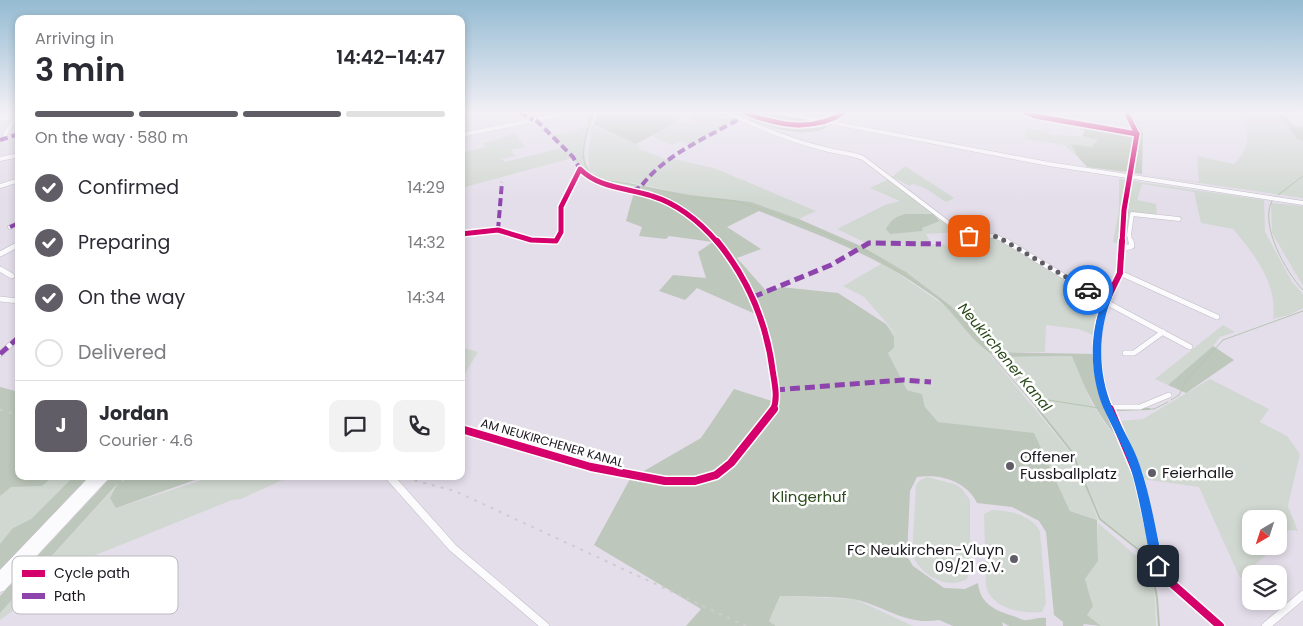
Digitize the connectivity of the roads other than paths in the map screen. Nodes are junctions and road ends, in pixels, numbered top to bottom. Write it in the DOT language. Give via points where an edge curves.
graph roads {
  1 [pos="803,141"];
  2 [pos="930,141"];
  3 [pos="936,141"];
  4 [pos="1136,141"];
  5 [pos="15,156"];
  6 [pos="0,159"];
  7 [pos="15,181"];
  8 [pos="0,186"];
  9 [pos="1303,201"];
  10 [pos="1178,219"];
  11 [pos="15,225"];
  12 [pos="10,227"];
  13 [pos="465,234"];
  14 [pos="15,246"];
  15 [pos="1122,249"];
  16 [pos="0,254"];
  17 [pos="0,269"];
  18 [pos="1120,273"];
  19 [pos="12,276"];
  20 [pos="0,299"];
  21 [pos="15,301"];
  22 [pos="1106,302"];
  23 [pos="1218,317"];
  24 [pos="1164,332"];
  25 [pos="15,341"];
  26 [pos="1190,347"];
  27 [pos="1124,353"];
  28 [pos="0,354"];
  29 [pos="1169,396"];
  30 [pos="1108,406"];
  31 [pos="465,430"];
  32 [pos="92,480"];
  33 [pos="102,480"];
  34 [pos="392,480"];
  35 [pos="20,556"];
  36 [pos="30,556"];
  37 [pos="12,564"];
  38 [pos="12,574"];
  39 [pos="0,577"];
  40 [pos="0,587"];
  41 [pos="1303,595"];
  42 [pos="545,626"];
  43 [pos="1220,626"];
  44 [pos="1266,626"];
  1 -- 22 [label="street" via="863,158 963,234 987,234 1000,238"];
  2 -- 9 [label="highway" via="1049,164"];
  3 -- 9 [label="highway"];
  4 -- 15 [label="street, bridge"];
  5 -- 6 [label="street"];
  7 -- 8 [label="street"];
  10 -- 15 [label="street" via="1132,214 1129,235 1132,246"];
  11 -- 12 [label="street"];
  13 -- 31 [label="street, AM NEUKIRCHENER KANAL" via="498,230 531,240 556,241 561,232 561,208 580,169 590,178 671,203 692,215 708,231 753,297 764,330 776,403 772,413 724,470 709,478 688,481 617,475"];
  14 -- 16 [label="street"];
  15 -- 18 [label="street"];
  17 -- 19 [label="street"];
  18 -- 22 [label="street"];
  18 -- 23 [label="street"];
  20 -- 21 [label="street"];
  22 -- 24 [label="street"];
  22 -- 30 [label="street" via="1096,344"];
  24 -- 26 [label="street"];
  24 -- 27 [label="street" via="1134,353"];
  25 -- 28 [label="street"];
  29 -- 30 [label="street" via="1138,409"];
  30 -- 43 [label="street" via="1132,455 1161,574"];
  32 -- 35 [label="highway"];
  33 -- 36 [label="highway"];
  34 -- 42 [label="main road" via="453,548"];
  37 -- 39 [label="highway"];
  38 -- 40 [label="highway"];
  41 -- 44 [label="main road"];
}
